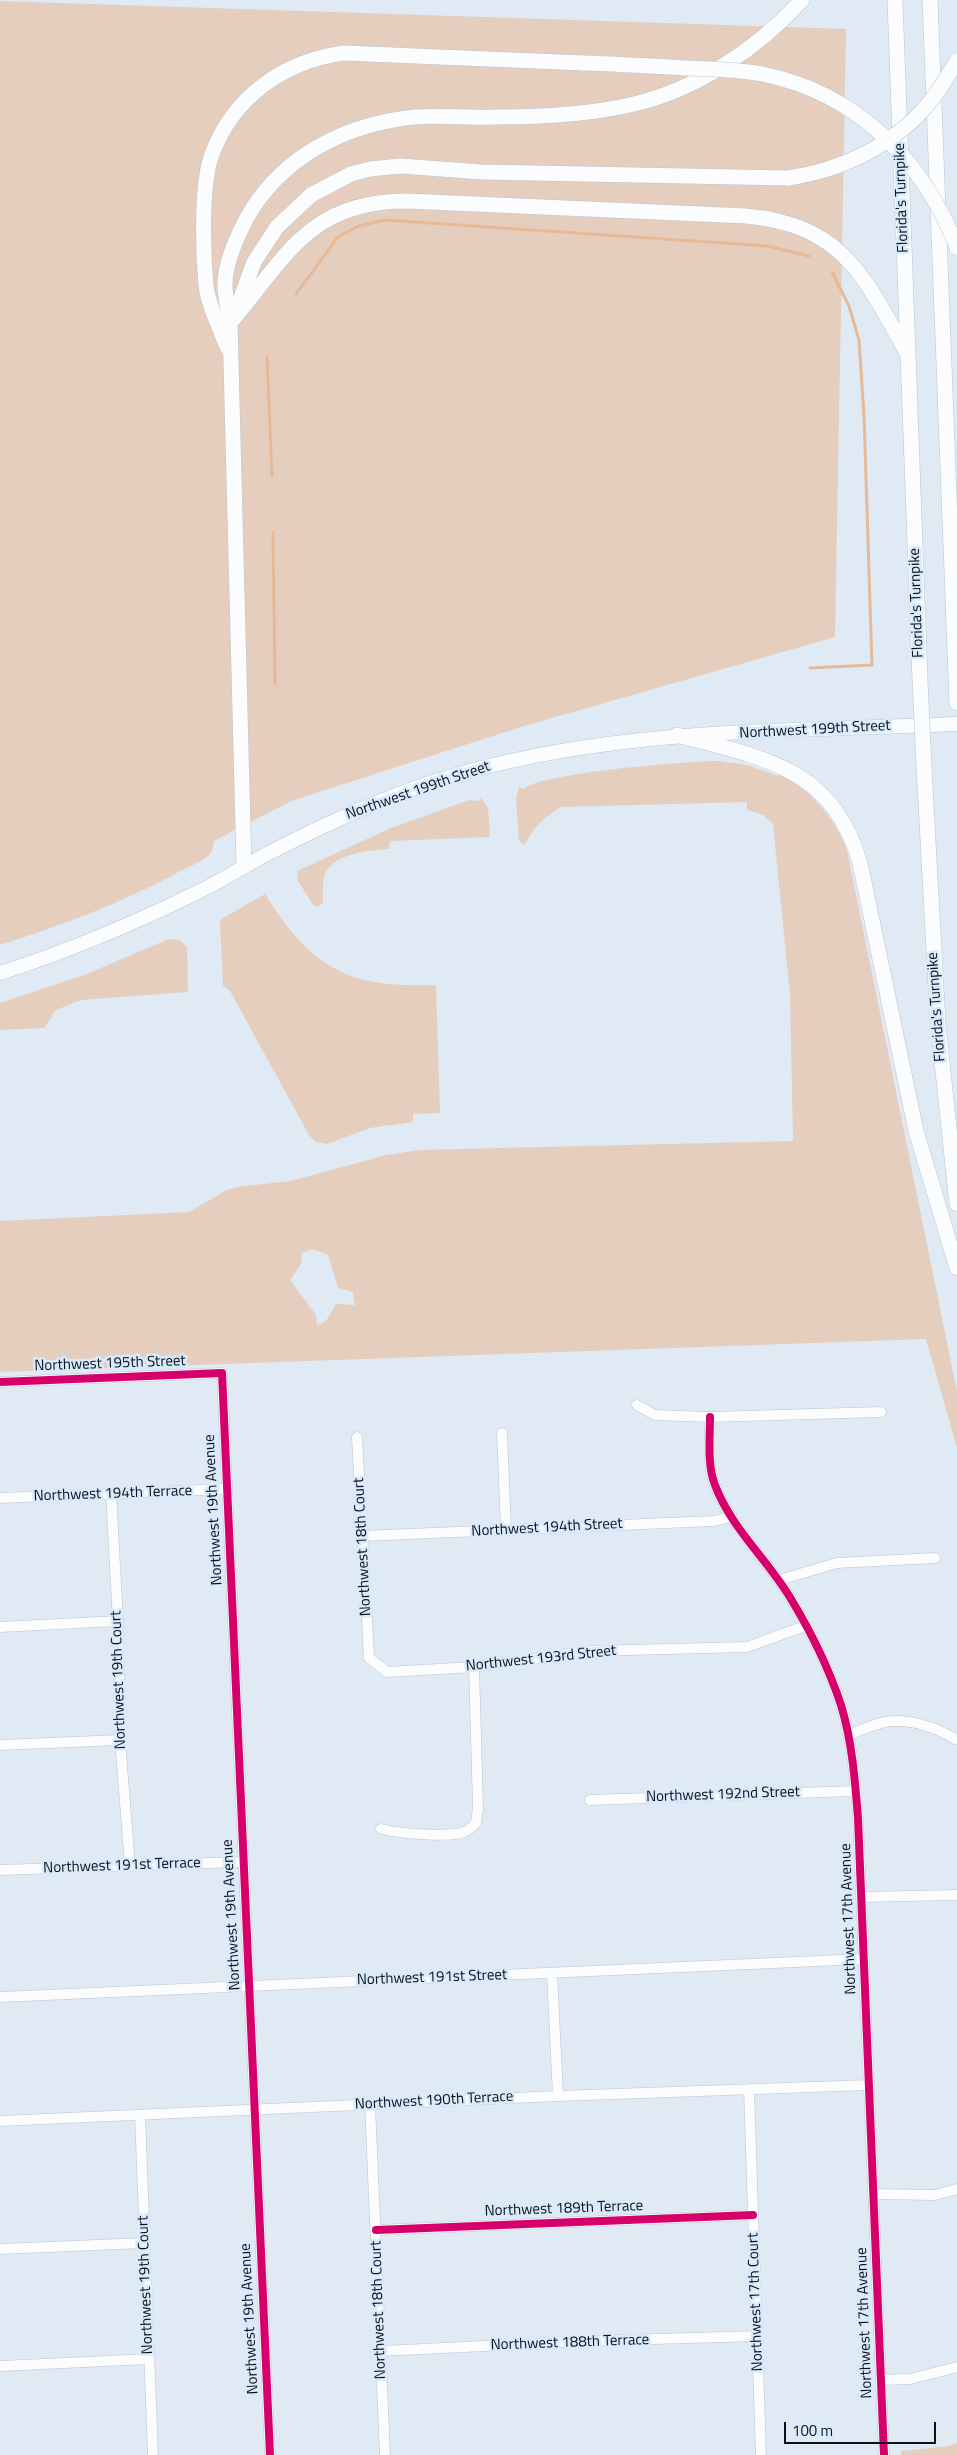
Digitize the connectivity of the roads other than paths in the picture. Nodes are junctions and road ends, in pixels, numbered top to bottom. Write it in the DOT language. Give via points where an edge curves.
graph roads {
  1 [pos="802,0"];
  2 [pos="895,2"];
  3 [pos="930,2"];
  4 [pos="957,61"];
  5 [pos="957,247"];
  6 [pos="230,323"];
  7 [pos="908,355"];
  8 [pos="230,358"];
  9 [pos="956,679"];
  10 [pos="957,703"];
  11 [pos="957,724"];
  12 [pos="677,735"];
  13 [pos="244,866"];
  14 [pos="0,973"];
  15 [pos="957,1204"];
  16 [pos="957,1268"];
  17 [pos="222,1373"];
  18 [pos="0,1382"];
  19 [pos="637,1405"];
  20 [pos="881,1412"];
  21 [pos="710,1417"];
  22 [pos="502,1433"];
  23 [pos="357,1437"];
  24 [pos="227,1489"];
  25 [pos="111,1493"];
  26 [pos="0,1498"];
  27 [pos="731,1517"];
  28 [pos="506,1530"];
  29 [pos="362,1536"];
  30 [pos="935,1558"];
  31 [pos="779,1580"];
  32 [pos="118,1621"];
  33 [pos="805,1626"];
  34 [pos="0,1627"];
  35 [pos="369,1658"];
  36 [pos="474,1667"];
  37 [pos="848,1735"];
  38 [pos="956,1739"];
  39 [pos="120,1740"];
  40 [pos="0,1745"];
  41 [pos="856,1791"];
  42 [pos="590,1800"];
  43 [pos="381,1829"];
  44 [pos="243,1862"];
  45 [pos="130,1866"];
  46 [pos="0,1870"];
  47 [pos="957,1895"];
  48 [pos="862,1897"];
  49 [pos="864,1960"];
  50 [pos="552,1973"];
  51 [pos="249,1985"];
  52 [pos="0,1997"];
  53 [pos="869,2085"];
  54 [pos="749,2090"];
  55 [pos="558,2096"];
  56 [pos="370,2104"];
  57 [pos="255,2109"];
  58 [pos="140,2115"];
  59 [pos="0,2121"];
  60 [pos="957,2189"];
  61 [pos="873,2194"];
  62 [pos="753,2215"];
  63 [pos="376,2230"];
  64 [pos="144,2243"];
  65 [pos="0,2249"];
  66 [pos="758,2336"];
  67 [pos="382,2351"];
  68 [pos="148,2359"];
  69 [pos="0,2366"];
  70 [pos="957,2367"];
  71 [pos="881,2380"];
  72 [pos="153,2455"];
  73 [pos="270,2455"];
  74 [pos="385,2455"];
  75 [pos="761,2455"];
  76 [pos="884,2455"];
  1 -- 6 [label="highway" via="784,19 731,60 698,81 666,95 634,104 520,117 415,117 348,132 317,146 272,181 243,224 224,284"];
  2 -- 7 [label="highway, Florida's Turnpike"];
  3 -- 9 [label="highway"];
  4 -- 6 [label="highway, bridge" via="929,103 877,147 814,174 788,178 482,172 400,166 351,174 311,195 277,227 254,262"];
  5 -- 8 [label="highway, bridge" via="934,197 906,158 868,123 823,95 782,79 741,71 344,53 292,66 258,88 224,129 210,158 205,186 206,287"];
  6 -- 7 [label="highway" via="303,235 356,206 407,202 736,216 794,225 837,249 870,287"];
  6 -- 8 [label="highway"];
  7 -- 15 [label="highway, Florida's Turnpike, bridge" via="920,680 938,1024"];
  8 -- 13 [label="highway"];
  9 -- 10 [label="highway"];
  11 -- 12 [label="main road, Northwest 199th Street"];
  12 -- 13 [label="main road, Northwest 199th Street" via="502,761 431,782 321,826"];
  12 -- 16 [label="highway" via="780,765 822,795 846,826 860,863 916,1131"];
  13 -- 14 [label="main road, Northwest 199th Street" via="134,923 63,953"];
  17 -- 18 [label="street, Northwest 195th Street"];
  17 -- 24 [label="street, Northwest 19th Avenue"];
  19 -- 21 [label="street" via="655,1415"];
  20 -- 21 [label="street"];
  21 -- 27 [label="street, Northwest 17th Avenue" via="714,1484"];
  22 -- 28 [label="street"];
  23 -- 29 [label="street, Northwest 18th Court"];
  24 -- 25 [label="street, Northwest 194th Terrace"];
  24 -- 44 [label="street, Northwest 19th Avenue"];
  25 -- 26 [label="street, Northwest 194th Terrace"];
  25 -- 32 [label="street, Northwest 19th Court"];
  27 -- 28 [label="street, Northwest 194th Street" via="714,1521"];
  27 -- 31 [label="street, Northwest 17th Avenue"];
  28 -- 29 [label="street, Northwest 194th Street"];
  29 -- 35 [label="street, Northwest 18th Court"];
  30 -- 31 [label="street" via="837,1563"];
  31 -- 33 [label="street, Northwest 17th Avenue"];
  32 -- 34 [label="street"];
  32 -- 39 [label="street, Northwest 19th Court"];
  33 -- 36 [label="street, Northwest 193rd Street" via="747,1647 589,1652"];
  33 -- 37 [label="street, Northwest 17th Avenue" via="825,1665"];
  35 -- 36 [label="street, Northwest 193rd Street" via="387,1672"];
  36 -- 43 [label="street" via="476,1822 465,1832 450,1834"];
  37 -- 38 [label="street" via="885,1722 932,1728"];
  37 -- 41 [label="street, Northwest 17th Avenue"];
  39 -- 40 [label="street"];
  39 -- 45 [label="street, Northwest 19th Court"];
  41 -- 42 [label="street, Northwest 192nd Street"];
  41 -- 48 [label="street, Northwest 17th Avenue"];
  44 -- 45 [label="street, Northwest 191st Terrace"];
  44 -- 51 [label="street, Northwest 19th Avenue"];
  45 -- 46 [label="street, Northwest 191st Terrace"];
  47 -- 48 [label="street"];
  48 -- 49 [label="street, Northwest 17th Avenue"];
  49 -- 50 [label="street, Northwest 191st Street"];
  49 -- 53 [label="street, Northwest 17th Avenue"];
  50 -- 51 [label="street, Northwest 191st Street"];
  50 -- 55 [label="street"];
  51 -- 52 [label="street, Northwest 191st Street"];
  51 -- 57 [label="street, Northwest 19th Avenue"];
  53 -- 54 [label="street, Northwest 190th Terrace"];
  53 -- 61 [label="street, Northwest 17th Avenue"];
  54 -- 55 [label="street, Northwest 190th Terrace"];
  54 -- 62 [label="street, Northwest 17th Court"];
  55 -- 56 [label="street, Northwest 190th Terrace"];
  56 -- 57 [label="street, Northwest 190th Terrace"];
  56 -- 63 [label="street, Northwest 18th Court"];
  57 -- 58 [label="street, Northwest 190th Terrace"];
  57 -- 73 [label="street, Northwest 19th Avenue"];
  58 -- 59 [label="street, Northwest 190th Terrace"];
  58 -- 64 [label="street, Northwest 19th Court"];
  60 -- 61 [label="street" via="935,2195"];
  61 -- 71 [label="street, Northwest 17th Avenue"];
  62 -- 63 [label="street, Northwest 189th Terrace"];
  62 -- 66 [label="street, Northwest 17th Court"];
  63 -- 67 [label="street, Northwest 18th Court"];
  64 -- 65 [label="street"];
  64 -- 68 [label="street, Northwest 19th Court"];
  66 -- 67 [label="street, Northwest 188th Terrace"];
  66 -- 75 [label="street, Northwest 17th Court"];
  67 -- 74 [label="street, Northwest 18th Court"];
  68 -- 69 [label="street"];
  68 -- 72 [label="street, Northwest 19th Court"];
  70 -- 71 [label="street" via="910,2379"];
  71 -- 76 [label="street, Northwest 17th Avenue"];
}
